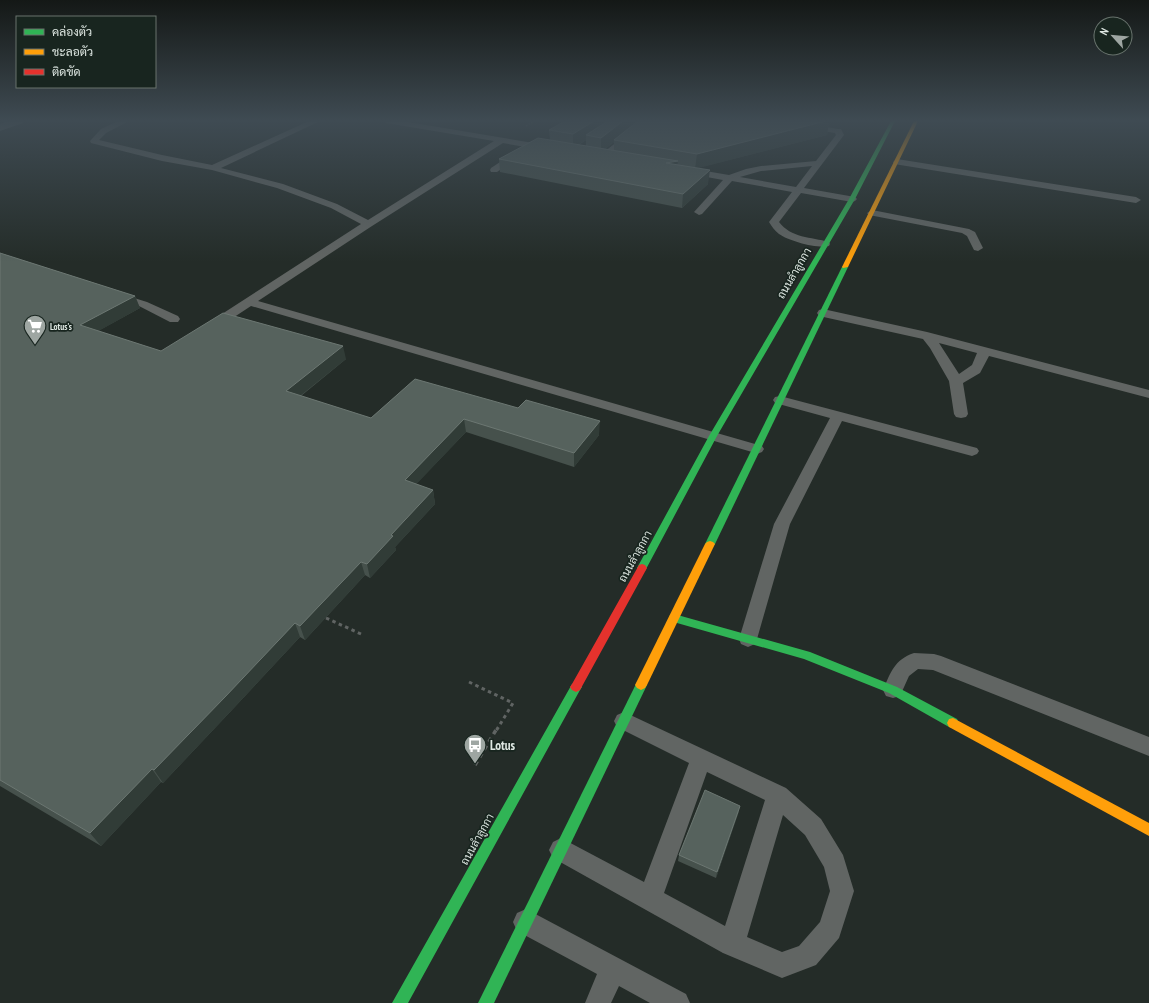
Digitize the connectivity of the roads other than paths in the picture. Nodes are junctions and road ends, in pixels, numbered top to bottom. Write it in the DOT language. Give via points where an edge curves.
graph roads {
  1 [pos="213,168"];
  2 [pos="458,168"];
  3 [pos="497,168"];
  4 [pos="773,168"];
  5 [pos="815,168"];
  6 [pos="868,168"];
  7 [pos="893,168"];
  8 [pos="933,168"];
  9 [pos="494,170"];
  10 [pos="678,170"];
  11 [pos="730,179"];
  12 [pos="798,190"];
  13 [pos="852,199"];
  14 [pos="1136,200"];
  15 [pos="699,212"];
  16 [pos="872,213"];
  17 [pos="368,224"];
  18 [pos="825,244"];
  19 [pos="978,248"];
  20 [pos="108,292"];
  21 [pos="250,302"];
  22 [pos="823,313"];
  23 [pos="174,319"];
  24 [pos="205,331"];
  25 [pos="927,336"];
  26 [pos="984,351"];
  27 [pos="956,381"];
  28 [pos="1149,394"];
  29 [pos="780,400"];
  30 [pos="961,414"];
  31 [pos="838,416"];
  32 [pos="713,436"];
  33 [pos="757,448"];
  34 [pos="972,451"];
  35 [pos="674,618"];
  36 [pos="748,639"];
  37 [pos="893,690"];
  38 [pos="624,721"];
  39 [pos="1149,747"];
  40 [pos="701,758"];
  41 [pos="778,795"];
  42 [pos="1149,830"];
  43 [pos="561,850"];
  44 [pos="650,898"];
  45 [pos="526,922"];
  46 [pos="732,944"];
  47 [pos="613,968"];
  48 [pos="488,1002"];
  49 [pos="400,1003"];
  50 [pos="598,1003"];
  51 [pos="677,1003"];
  1 -- 17 [label="lane" via="280,186 334,206"];
  2 -- 17 [label="lane"];
  3 -- 9 [label="lane"];
  4 -- 11 [label="lane" via="739,174"];
  5 -- 12 [label="lane"];
  6 -- 13 [label="main road, ถนนลำลูกกา"];
  7 -- 16 [label="main road"];
  8 -- 14 [label="lane"];
  10 -- 11 [label="lane"];
  11 -- 12 [label="lane"];
  11 -- 15 [label="lane"];
  12 -- 13 [label="lane"];
  12 -- 18 [label="lane" via="774,222 794,238"];
  13 -- 18 [label="main road, ถนนลำลูกกา"];
  16 -- 19 [label="lane" via="965,232 971,234"];
  16 -- 22 [label="main road"];
  17 -- 21 [label="lane"];
  18 -- 32 [label="main road, ถนนลำลูกกา"];
  20 -- 23 [label="lane" via="143,304"];
  21 -- 24 [label="lane"];
  21 -- 32 [label="lane"];
  22 -- 25 [label="lane"];
  22 -- 29 [label="main road"];
  25 -- 26 [label="lane"];
  25 -- 27 [label="lane"];
  26 -- 27 [label="lane" via="979,366"];
  26 -- 28 [label="lane"];
  27 -- 30 [label="lane"];
  29 -- 31 [label="lane"];
  29 -- 33 [label="main road"];
  31 -- 34 [label="lane"];
  31 -- 36 [label="lane" via="782,524"];
  32 -- 33 [label="lane"];
  32 -- 49 [label="main road, ถนนลำลูกกา"];
  33 -- 35 [label="main road"];
  35 -- 36 [label="main road"];
  35 -- 38 [label="main road"];
  36 -- 37 [label="main road" via="806,656"];
  37 -- 39 [label="lane" via="901,671 914,661 934,662"];
  37 -- 42 [label="main road"];
  38 -- 40 [label="lane"];
  38 -- 43 [label="main road"];
  40 -- 41 [label="lane"];
  40 -- 44 [label="lane"];
  41 -- 46 [label="lane"];
  41 -- 46 [label="lane" via="813,827 835,863 842,891 830,929 807,956 782,965"];
  43 -- 44 [label="lane"];
  43 -- 45 [label="main road"];
  44 -- 46 [label="lane"];
  45 -- 47 [label="lane"];
  45 -- 48 [label="main road"];
  47 -- 50 [label="lane"];
  47 -- 51 [label="lane"];
}
